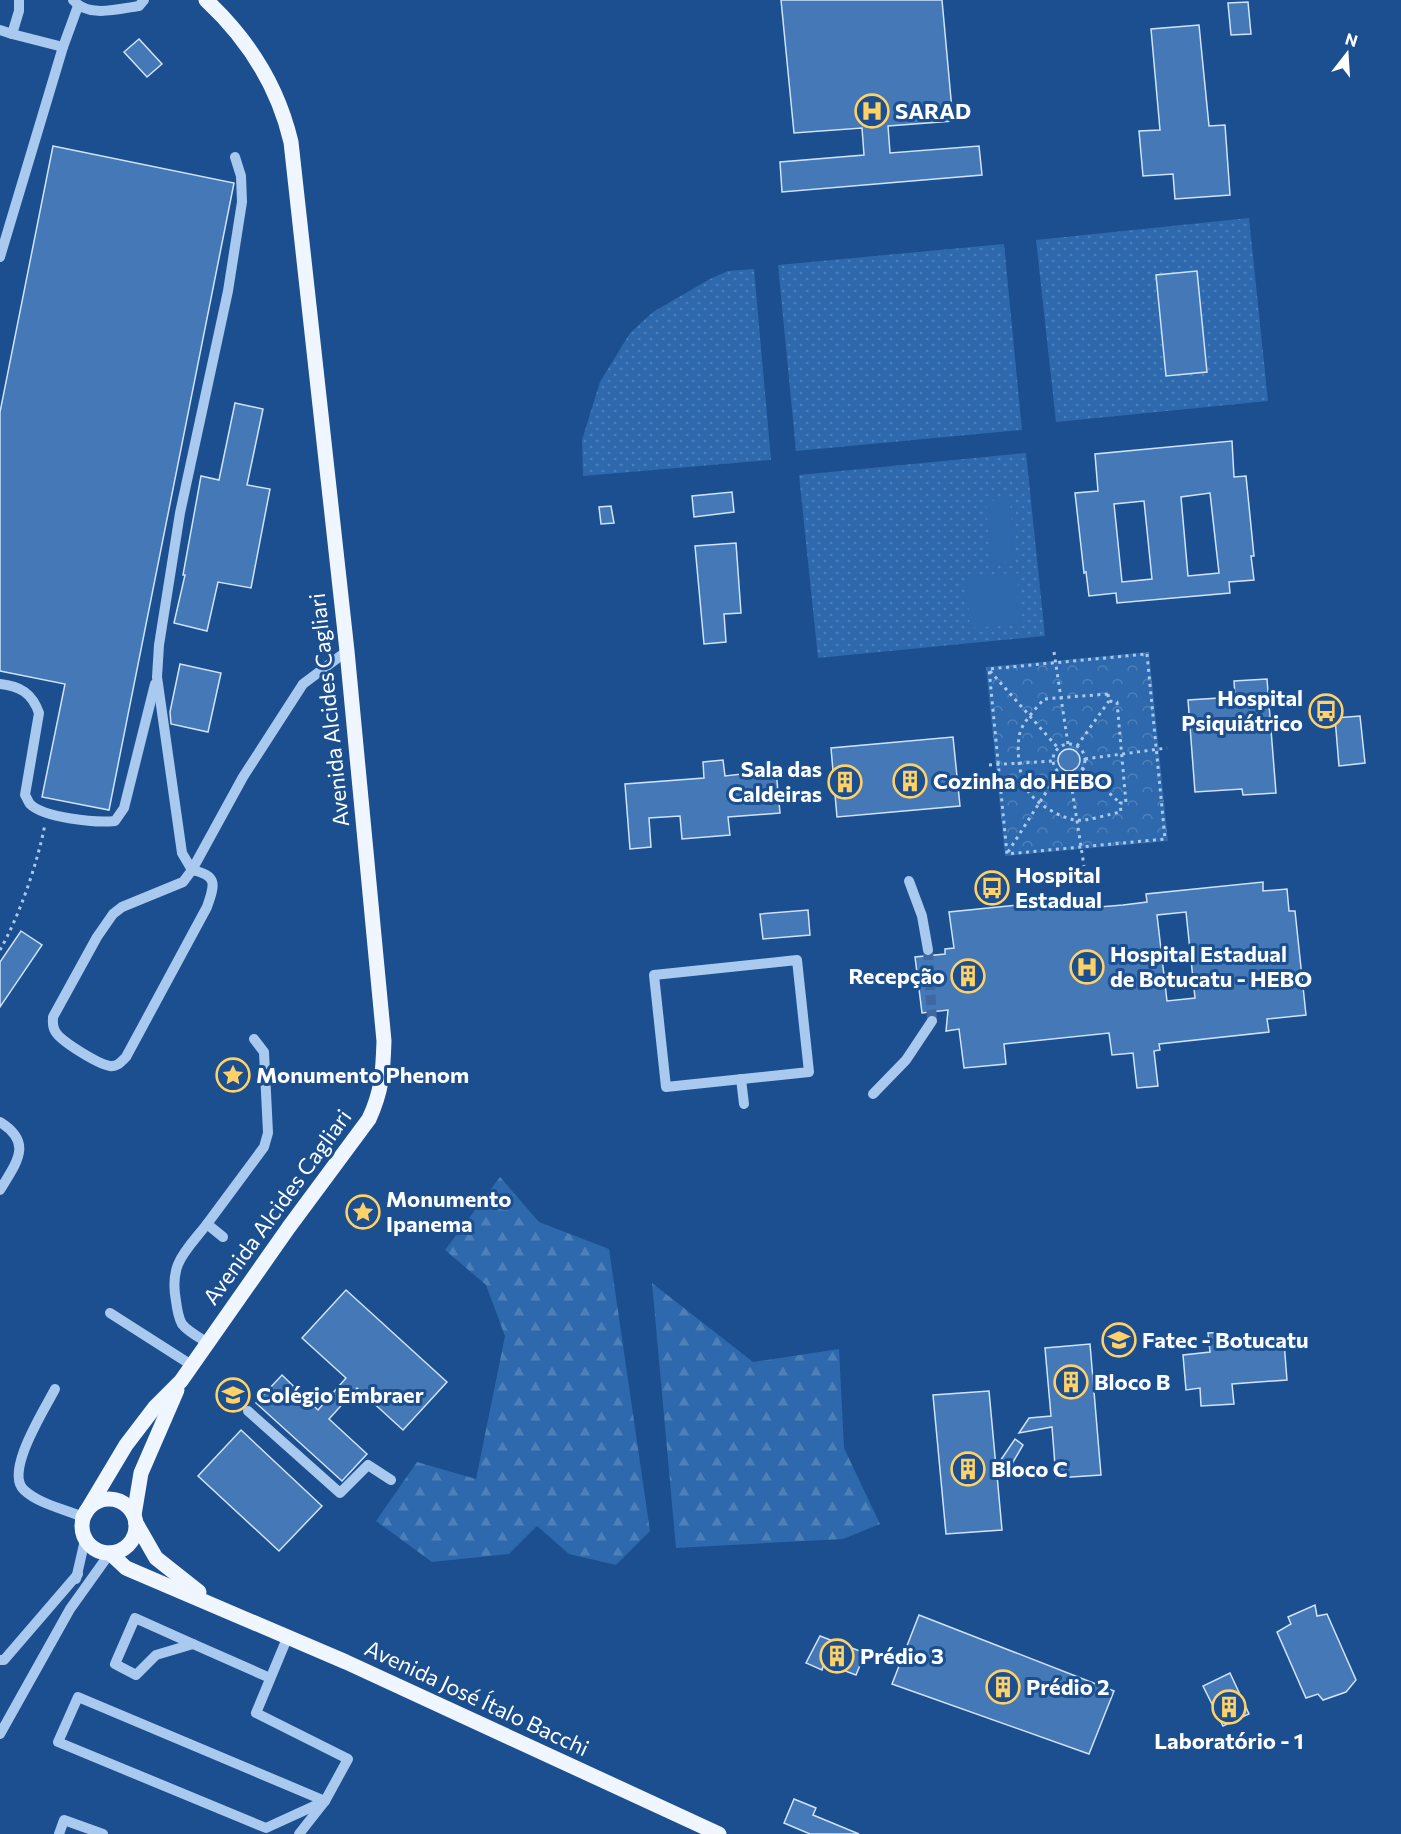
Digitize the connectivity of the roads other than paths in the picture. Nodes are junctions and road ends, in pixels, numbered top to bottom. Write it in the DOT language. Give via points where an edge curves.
graph roads {
  1 [pos="19,0"];
  2 [pos="144,0"];
  3 [pos="206,0"];
  4 [pos="75,3"];
  5 [pos="0,30"];
  6 [pos="12,34"];
  7 [pos="63,47"];
  8 [pos="235,157"];
  9 [pos="0,257"];
  10 [pos="347,651"];
  11 [pos="157,677"];
  12 [pos="0,684"];
  13 [pos="192,870"];
  14 [pos="909,881"];
  15 [pos="928,950"];
  16 [pos="933,1021"];
  17 [pos="254,1039"];
  18 [pos="741,1079"];
  19 [pos="873,1094"];
  20 [pos="744,1104"];
  21 [pos="0,1122"];
  22 [pos="0,1190"];
  23 [pos="207,1224"];
  24 [pos="223,1237"];
  25 [pos="110,1313"];
  26 [pos="208,1343"];
  27 [pos="193,1366"];
  28 [pos="181,1382"];
  29 [pos="55,1389"];
  30 [pos="248,1411"];
  31 [pos="391,1480"];
  32 [pos="83,1517"];
  33 [pos="135,1519"];
  34 [pos="85,1540"];
  35 [pos="110,1554"];
  36 [pos="78,1574"];
  37 [pos="216,1605"];
  38 [pos="70,1609"];
  39 [pos="288,1636"];
  40 [pos="193,1644"];
  41 [pos="0,1660"];
  42 [pos="270,1678"];
  43 [pos="3,1720"];
  44 [pos="0,1734"];
  45 [pos="325,1801"];
  46 [pos="59,1834"];
  47 [pos="104,1834"];
  48 [pos="298,1834"];
  49 [pos="718,1834"];
  1 -- 6 [label="street"];
  2 -- 4 [label="street" via="139,6 92,11"];
  3 -- 10 [label="main road, Avenida Alcides Cagliari" via="239,35 268,78 285,116 291,142"];
  4 -- 7 [label="street"];
  5 -- 6 [label="street"];
  6 -- 7 [label="street"];
  7 -- 9 [label="street"];
  8 -- 11 [label="street" via="241,176 242,202 228,291 180,513"];
  10 -- 13 [label="street" via="303,684 243,777"];
  10 -- 26 [label="main road, Avenida Alcides Cagliari" via="384,1041 383,1078 369,1119"];
  11 -- 12 [label="street" via="120,816 105,822 47,813 30,804 26,795 39,713 26,691"];
  11 -- 13 [label="street" via="182,853"];
  13 -- 13 [label="street" via="183,882 117,910 97,937 53,1017 56,1033 79,1051 110,1066 118,1065 126,1057 213,891 208,874"];
  14 -- 15 [label="street" via="922,916"];
  16 -- 19 [label="street" via="906,1060"];
  17 -- 23 [label="street" via="264,1052 268,1139"];
  18 -- 18 [label="street" via="809,1072 797,960 654,975 666,1087"];
  18 -- 20 [label="street"];
  21 -- 22 [label="street" via="17,1136 21,1149"];
  23 -- 24 [label="street"];
  23 -- 26 [label="street" via="183,1254 173,1276 177,1312 183,1325"];
  25 -- 27 [label="street"];
  26 -- 27 [label="main road, Avenida Alcides Cagliari"];
  27 -- 28 [label="main road, Avenida Alcides Cagliari"];
  28 -- 32 [label="main road, Avenida Alcides Cagliari" via="126,1444"];
  28 -- 33 [label="main road, Avenida Alcides Cagliari" via="141,1473"];
  29 -- 32 [label="street" via="20,1458 17,1476 21,1488 33,1498"];
  30 -- 31 [label="street" via="340,1493 368,1465"];
  32 -- 33 [label="main road" via="93,1504 108,1499 124,1503"];
  32 -- 34 [label="main road"];
  33 -- 35 [label="main road" via="136,1530 130,1544"];
  33 -- 37 [label="main road, Avenida José Ítalo Bacchi" via="156,1558"];
  34 -- 35 [label="main road" via="95,1550"];
  34 -- 36 [label="street"];
  35 -- 37 [label="main road, Avenida José Ítalo Bacchi" via="126,1568"];
  35 -- 38 [label="street"];
  36 -- 38 [label="street"];
  36 -- 41 [label="street"];
  37 -- 39 [label="main road, Avenida José Ítalo Bacchi"];
  38 -- 43 [label="street"];
  39 -- 42 [label="street"];
  39 -- 49 [label="main road, Avenida José Ítalo Bacchi"];
  40 -- 40 [label="street" via="135,1618 115,1664 135,1675 156,1655"];
  40 -- 42 [label="street"];
  42 -- 45 [label="street" via="256,1713 348,1759"];
  43 -- 44 [label="street"];
  45 -- 45 [label="street" via="78,1697 58,1742 266,1828"];
  45 -- 48 [label="street"];
  46 -- 47 [label="street" via="64,1820"];
}
